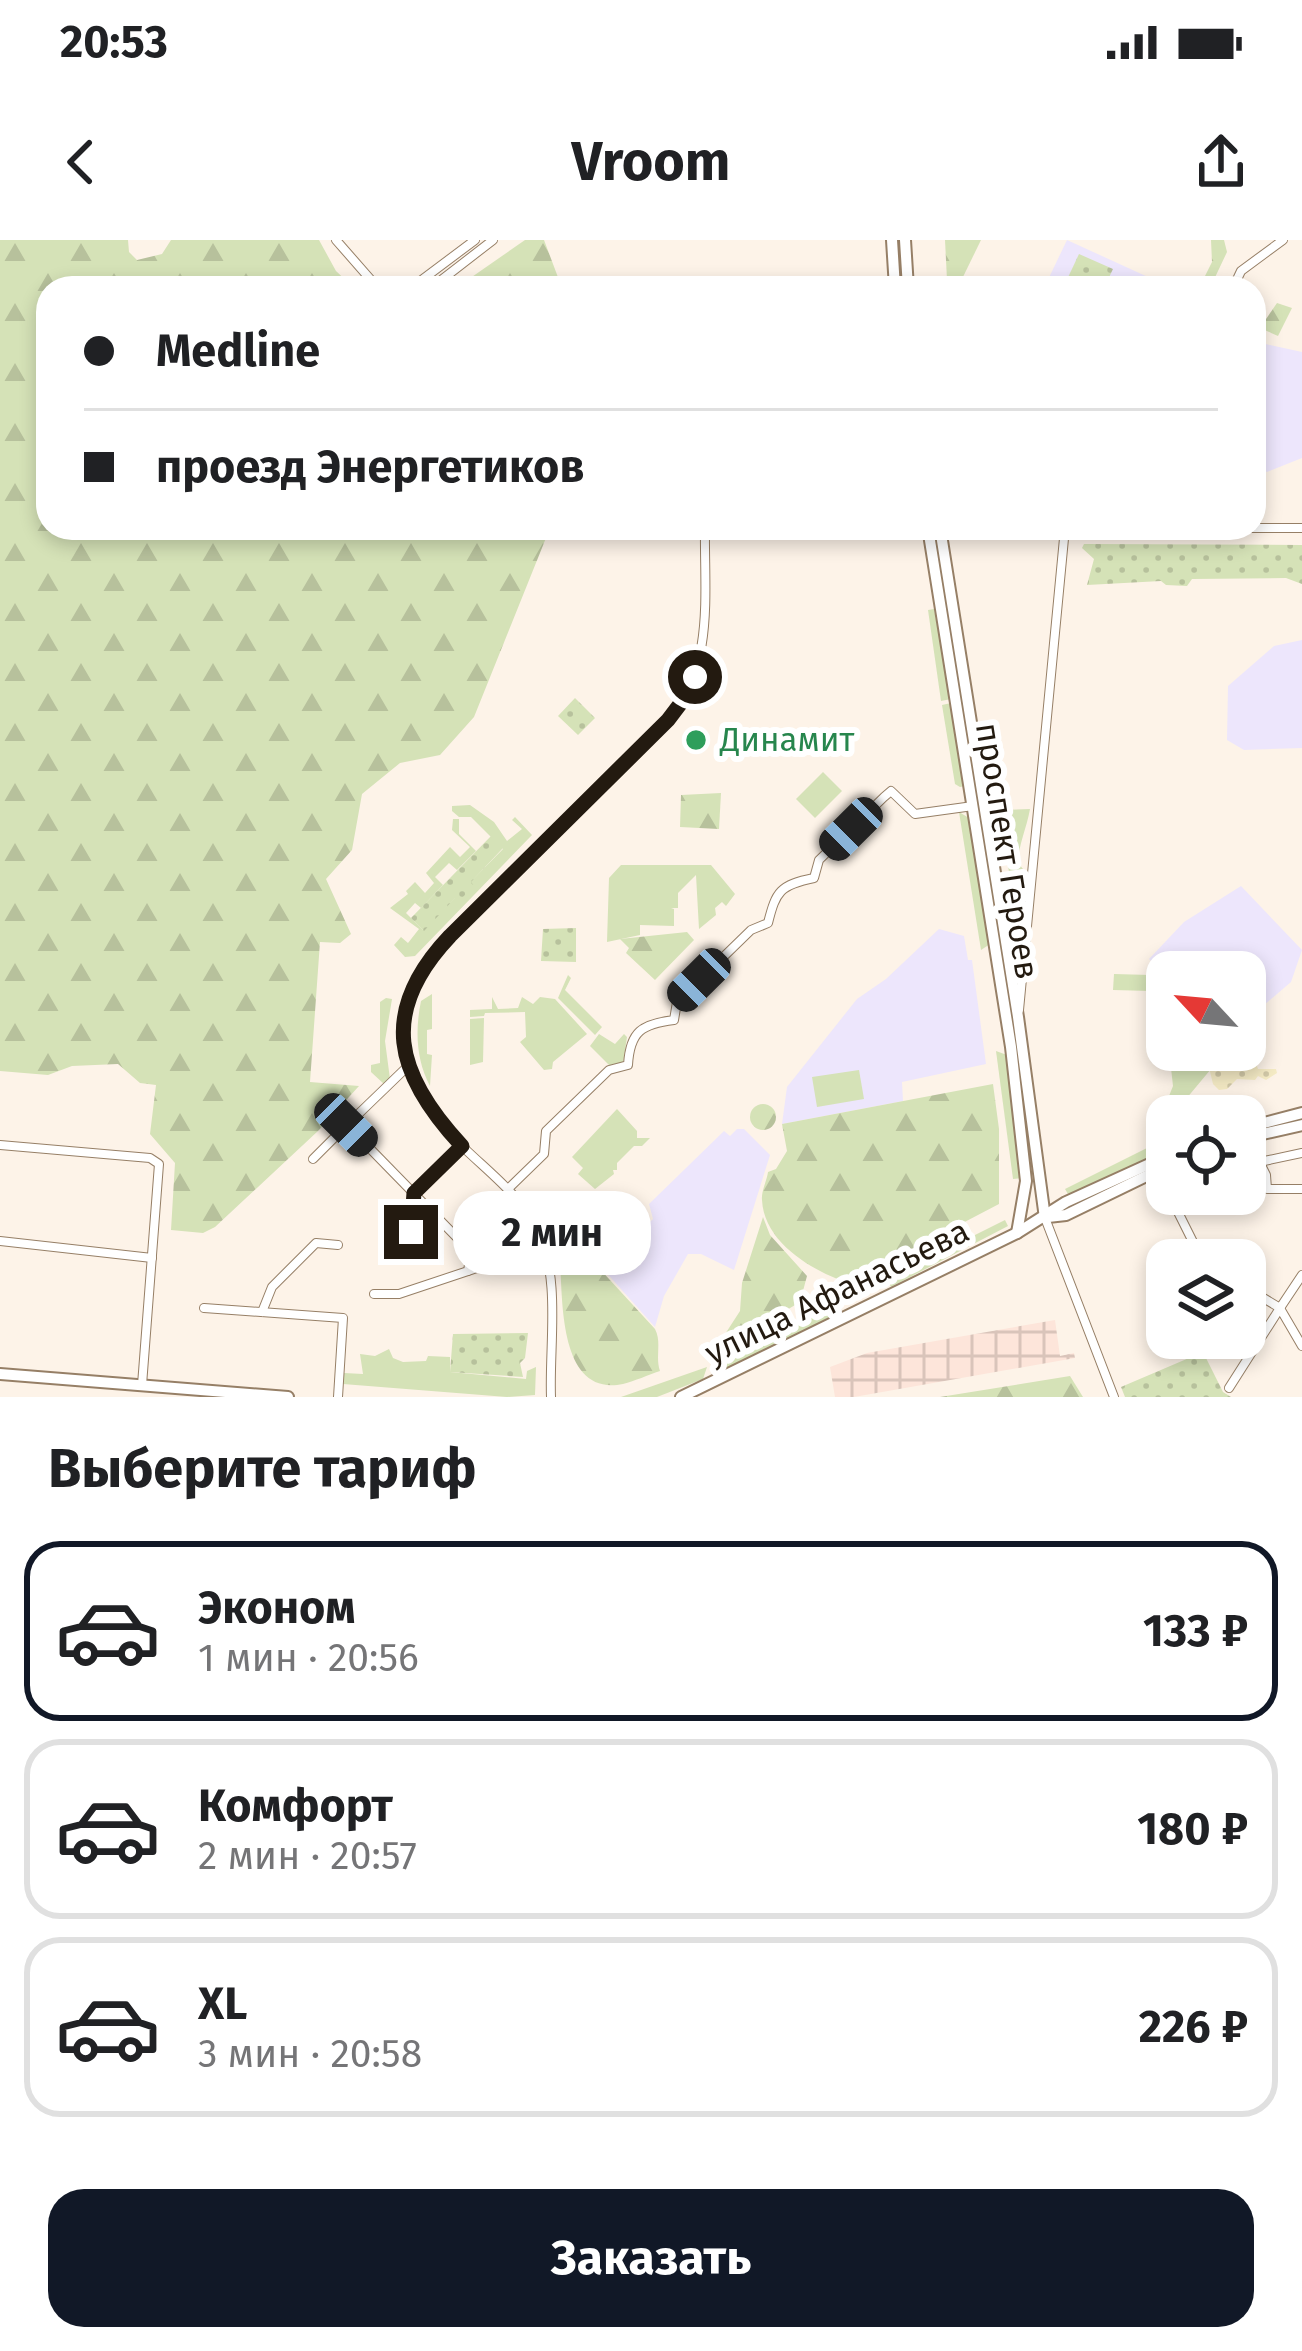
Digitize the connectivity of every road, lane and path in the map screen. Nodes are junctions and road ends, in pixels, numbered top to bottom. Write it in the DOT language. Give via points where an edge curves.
graph roads {
  1 [pos="336,240"];
  2 [pos="475,240"];
  3 [pos="493,240"];
  4 [pos="892,240"];
  5 [pos="905,240"];
  6 [pos="1283,240"];
  7 [pos="368,276"];
  8 [pos="427,276"];
  9 [pos="446,276"];
  10 [pos="894,276"];
  11 [pos="907,276"];
  12 [pos="1238,276"];
  13 [pos="1266,528"];
  14 [pos="1302,528"];
  15 [pos="705,540"];
  16 [pos="930,540"];
  17 [pos="942,540"];
  18 [pos="1064,540"];
  19 [pos="973,806"];
  20 [pos="1018,1017"];
  21 [pos="406,1068"];
  22 [pos="1302,1113"];
  23 [pos="1266,1122"];
  24 [pos="346,1125"];
  25 [pos="1302,1125"];
  26 [pos="1266,1133"];
  27 [pos="0,1145"];
  28 [pos="462,1146"];
  29 [pos="1302,1153"];
  30 [pos="314,1159"];
  31 [pos="1266,1160"];
  32 [pos="1146,1166"];
  33 [pos="1146,1176"];
  34 [pos="1026,1184"];
  35 [pos="1266,1186"];
  36 [pos="508,1189"];
  37 [pos="1267,1189"];
  38 [pos="1302,1189"];
  39 [pos="1043,1191"];
  40 [pos="414,1193"];
  41 [pos="1066,1202"];
  42 [pos="1045,1218"];
  43 [pos="441,1222"];
  44 [pos="1017,1233"];
  45 [pos="0,1241"];
  46 [pos="338,1245"];
  47 [pos="544,1245"];
  48 [pos="471,1252"];
  49 [pos="152,1258"];
  50 [pos="485,1266"];
  51 [pos="468,1271"];
  52 [pos="1302,1275"];
  53 [pos="374,1294"];
  54 [pos="1266,1300"];
  55 [pos="204,1308"];
  56 [pos="1280,1308"];
  57 [pos="262,1312"];
  58 [pos="1302,1346"];
  59 [pos="0,1374"];
  60 [pos="142,1385"];
  61 [pos="1229,1388"];
  62 [pos="288,1397"];
  63 [pos="338,1397"];
  64 [pos="551,1397"];
  65 [pos="681,1397"];
  66 [pos="1114,1397"];
  1 -- 7 [label="street"];
  2 -- 8 [label="street"];
  3 -- 9 [label="street"];
  4 -- 10 [label="main road"];
  5 -- 11 [label="main road"];
  6 -- 12 [label="street"];
  13 -- 14 [label="street"];
  15 -- 21 [label="street" via="702,649 690,691 419,973 403,1021"];
  16 -- 19 [label="main road, проспект Героев"];
  17 -- 20 [label="main road, проспект Героев"];
  18 -- 20 [label="street, проспект Героев"];
  19 -- 34 [label="main road, проспект Героев"];
  19 -- 36 [label="street" via="915,814 891,791 819,860 814,878 781,890 768,923 677,1002 674,1020 641,1028 625,1068 609,1070 546,1131 544,1154"];
  20 -- 39 [label="main road, проспект Героев"];
  21 -- 24 [label="street"];
  21 -- 28 [label="street"];
  22 -- 23 [label="main road"];
  24 -- 30 [label="street"];
  24 -- 40 [label="street"];
  25 -- 26 [label="main road"];
  27 -- 49 [label="street" via="156,1160"];
  28 -- 36 [label="street"];
  28 -- 40 [label="street"];
  29 -- 31 [label="street"];
  32 -- 41 [label="main road"];
  33 -- 42 [label="main road"];
  34 -- 42 [label="main road"];
  34 -- 44 [label="main road"];
  35 -- 37 [label="street"];
  36 -- 47 [label="street"];
  37 -- 38 [label="street"];
  39 -- 41 [label="main road"];
  39 -- 42 [label="main road, проспект Героев"];
  40 -- 43 [label="street"];
  40 -- 43 [label="street" via="411,1232"];
  41 -- 42 [label="main road"];
  42 -- 44 [label="main road, улица Афанасьева"];
  42 -- 66 [label="street"];
  43 -- 48 [label="street"];
  44 -- 65 [label="main road, улица Афанасьева"];
  45 -- 49 [label="street"];
  46 -- 57 [label="street" via="316,1243 272,1287"];
  47 -- 50 [label="street"];
  47 -- 64 [label="street"];
  48 -- 50 [label="street"];
  48 -- 51 [label="street"];
  49 -- 60 [label="street"];
  50 -- 51 [label="street"];
  51 -- 53 [label="street"];
  52 -- 56 [label="street"];
  54 -- 56 [label="street"];
  55 -- 57 [label="street"];
  56 -- 58 [label="street"];
  56 -- 61 [label="street"];
  57 -- 63 [label="street" via="344,1318"];
  59 -- 60 [label="main road"];
  60 -- 62 [label="main road"];
}
